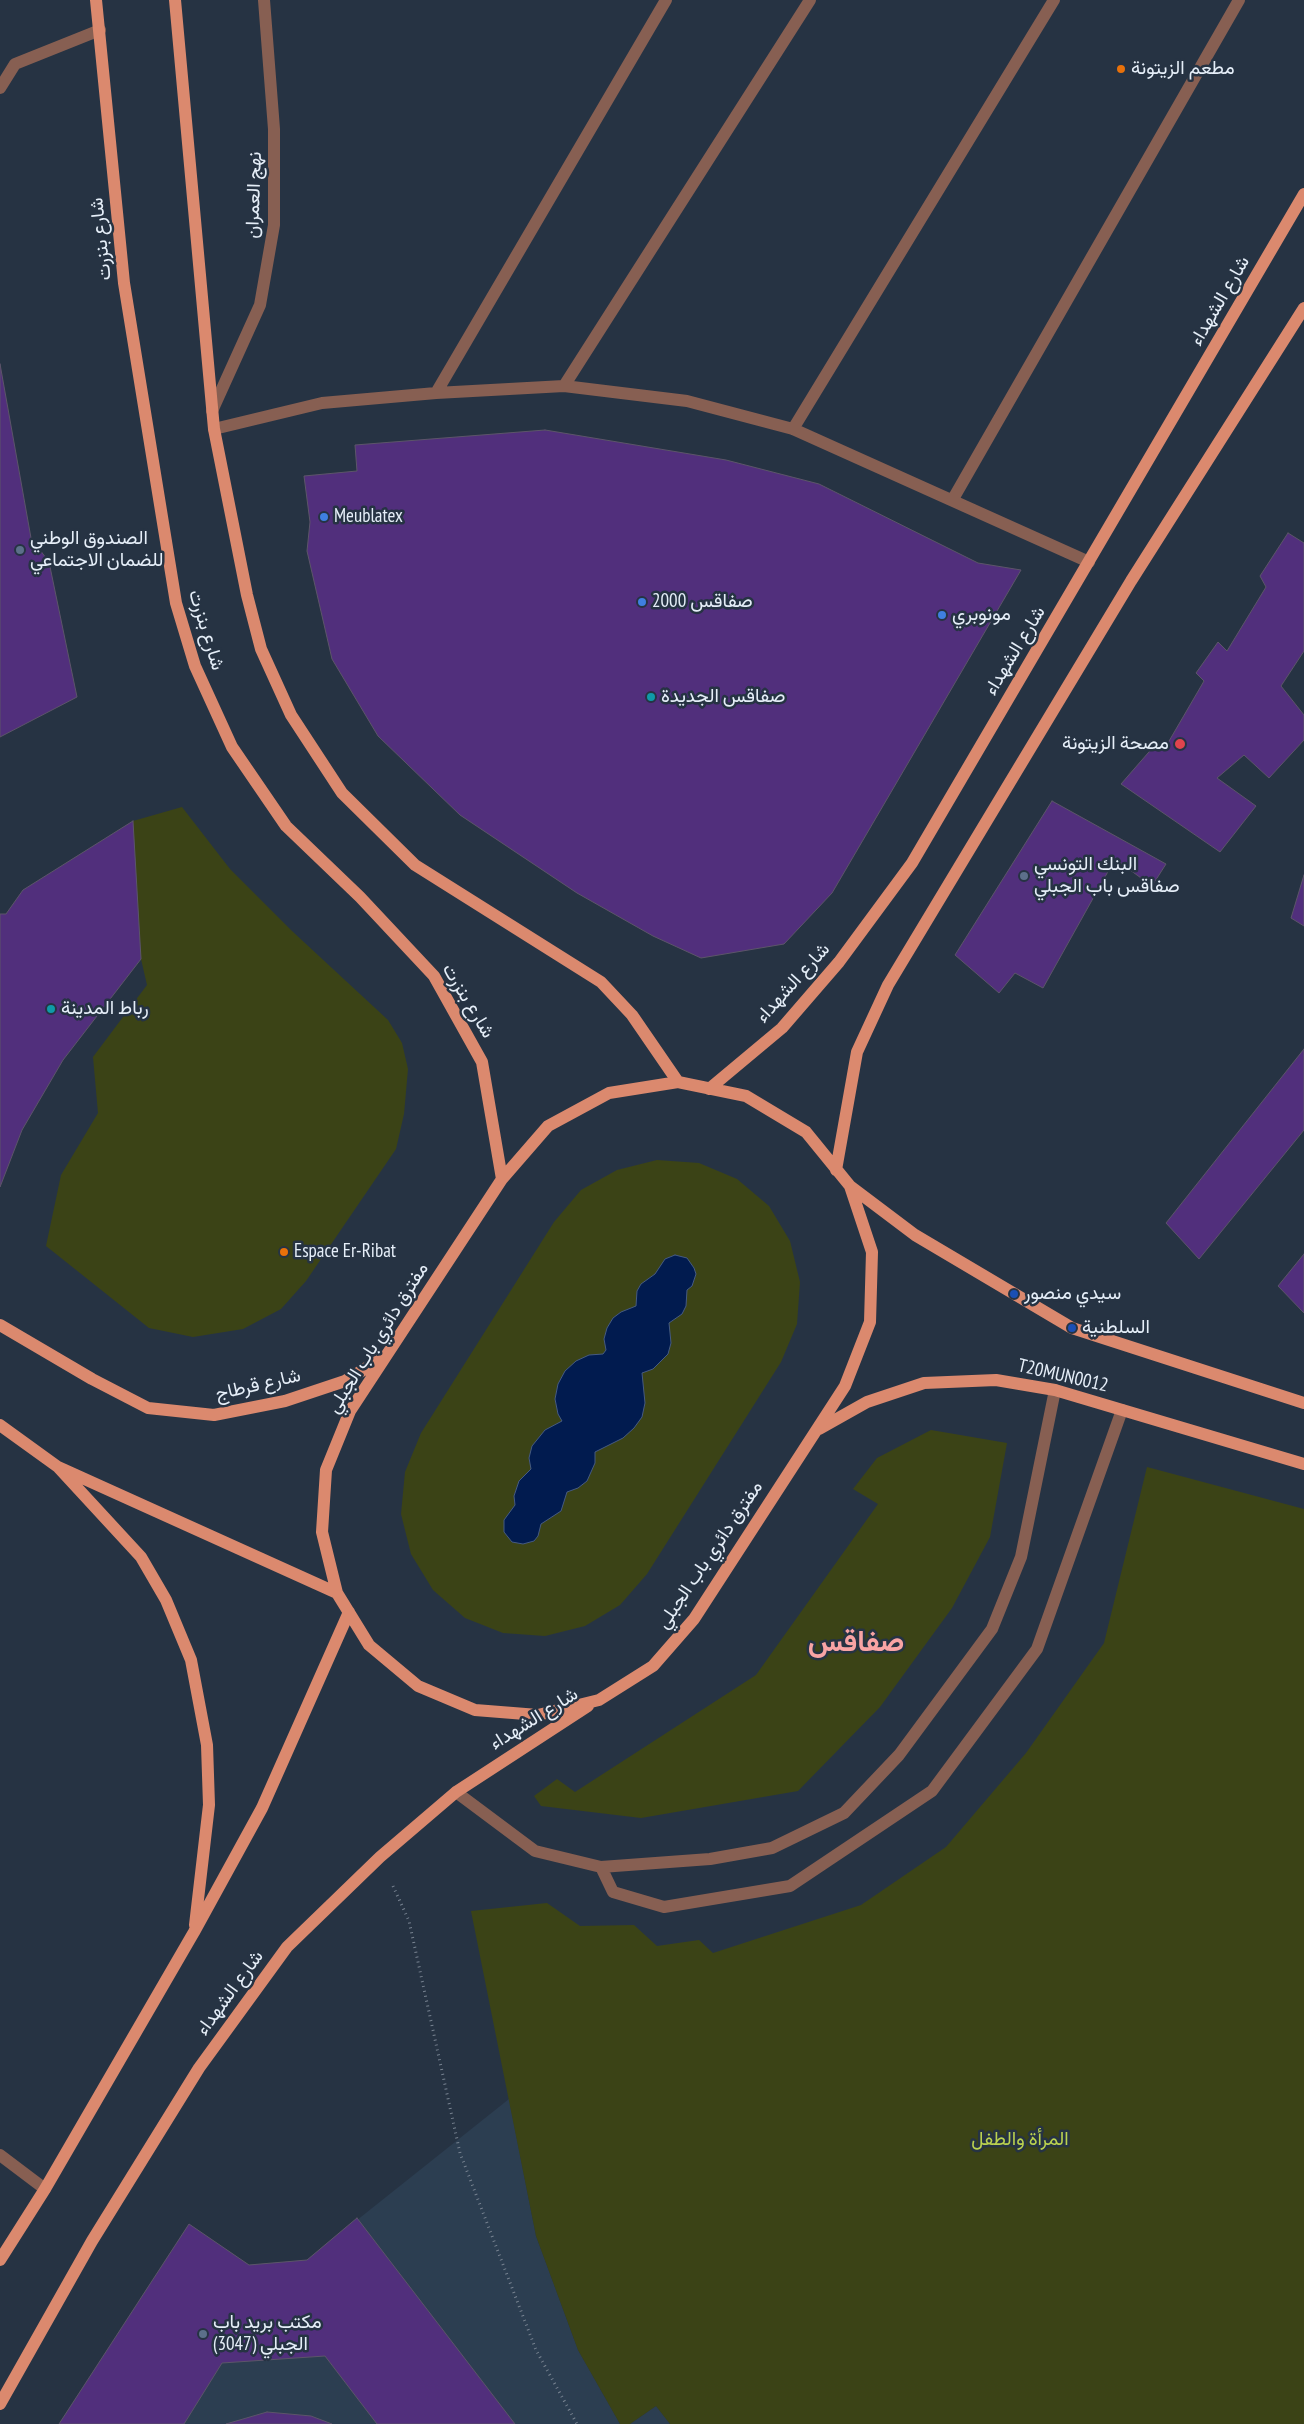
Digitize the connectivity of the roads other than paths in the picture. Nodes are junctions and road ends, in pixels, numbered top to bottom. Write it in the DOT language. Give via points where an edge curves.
graph roads {
  1 [pos="96,0"];
  2 [pos="175,0"];
  3 [pos="264,0"];
  4 [pos="666,0"];
  5 [pos="810,0"];
  6 [pos="1054,0"];
  7 [pos="1239,0"];
  8 [pos="100,30"];
  9 [pos="0,88"];
  10 [pos="1304,194"];
  11 [pos="1304,308"];
  12 [pos="564,386"];
  13 [pos="436,393"];
  14 [pos="212,411"];
  15 [pos="214,429"];
  16 [pos="793,429"];
  17 [pos="953,499"];
  18 [pos="1089,562"];
  19 [pos="678,1082"];
  20 [pos="709,1089"];
  21 [pos="836,1170"];
  22 [pos="502,1179"];
  23 [pos="850,1186"];
  24 [pos="0,1325"];
  25 [pos="387,1355"];
  26 [pos="1055,1390"];
  27 [pos="1304,1403"];
  28 [pos="1122,1410"];
  29 [pos="0,1425"];
  30 [pos="816,1430"];
  31 [pos="1304,1464"];
  32 [pos="58,1466"];
  33 [pos="337,1593"];
  34 [pos="349,1612"];
  35 [pos="599,1700"];
  36 [pos="456,1792"];
  37 [pos="601,1868"];
  38 [pos="194,1932"];
  39 [pos="0,2155"];
  40 [pos="45,2189"];
  41 [pos="0,2260"];
  42 [pos="0,2404"];
  1 -- 8 [label="main road, شارع بنزرت"];
  2 -- 14 [label="main road"];
  3 -- 14 [label="street, نهج العمران" via="274,129 274,225 260,305"];
  4 -- 13 [label="street"];
  5 -- 12 [label="street"];
  6 -- 16 [label="street"];
  7 -- 17 [label="street"];
  8 -- 9 [label="street" via="16,64"];
  8 -- 22 [label="main road, شارع بنزرت" via="124,283 176,603 194,666 232,747 286,826 360,897 434,976 482,1062"];
  10 -- 18 [label="main road, شارع الشهداء"];
  11 -- 21 [label="main road" via="1131,581 888,985 857,1052"];
  12 -- 13 [label="street"];
  12 -- 16 [label="street" via="687,401"];
  13 -- 15 [label="street" via="322,403"];
  14 -- 15 [label="main road"];
  15 -- 19 [label="main road" via="261,649 291,715 342,792 415,865 601,982 632,1015"];
  16 -- 17 [label="street"];
  17 -- 18 [label="street"];
  18 -- 20 [label="main road, شارع الشهداء" via="906,870 839,962 782,1028"];
  19 -- 20 [label="main road, مفترق دائري باب الجبلي"];
  19 -- 22 [label="main road, مفترق دائري باب الجبلي" via="609,1093 548,1126"];
  20 -- 21 [label="main road, مفترق دائري باب الجبلي" via="746,1096 806,1132"];
  21 -- 23 [label="main road, مفترق دائري باب الجبلي"];
  22 -- 25 [label="main road, مفترق دائري باب الجبلي"];
  23 -- 27 [label="main road" via="916,1235 1072,1328"];
  23 -- 30 [label="main road, مفترق دائري باب الجبلي" via="872,1252 870,1322 844,1386"];
  24 -- 25 [label="main road, شارع قرطاج" via="92,1380 148,1408 214,1415 285,1401 345,1381"];
  25 -- 33 [label="main road, مفترق دائري باب الجبلي" via="350,1411 326,1470 322,1532"];
  26 -- 28 [label="main road, T20MUN0012"];
  26 -- 30 [label="main road, T20MUN0012" via="996,1380 924,1383 868,1402"];
  26 -- 37 [label="street" via="1021,1557 992,1629 899,1755 844,1813 772,1848 710,1859"];
  28 -- 31 [label="main road, T20MUN0012"];
  28 -- 37 [label="street" via="1037,1650 932,1791 790,1886 664,1907 613,1892"];
  29 -- 32 [label="main road"];
  30 -- 35 [label="main road, مفترق دائري باب الجبلي" via="694,1619 653,1666"];
  32 -- 33 [label="main road"];
  32 -- 38 [label="main road" via="141,1557 166,1600 191,1660 208,1745 209,1805"];
  33 -- 34 [label="main road, مفترق دائري باب الجبلي"];
  34 -- 35 [label="main road, مفترق دائري باب الجبلي" via="369,1645 418,1686 475,1710 538,1715"];
  34 -- 38 [label="main road" via="262,1808"];
  35 -- 36 [label="main road, شارع الشهداء"];
  36 -- 37 [label="street" via="535,1851"];
  36 -- 42 [label="main road, شارع الشهداء" via="380,1857 287,1947 199,2068 92,2241"];
  38 -- 40 [label="main road"];
  39 -- 40 [label="street"];
  40 -- 41 [label="main road"];
}
